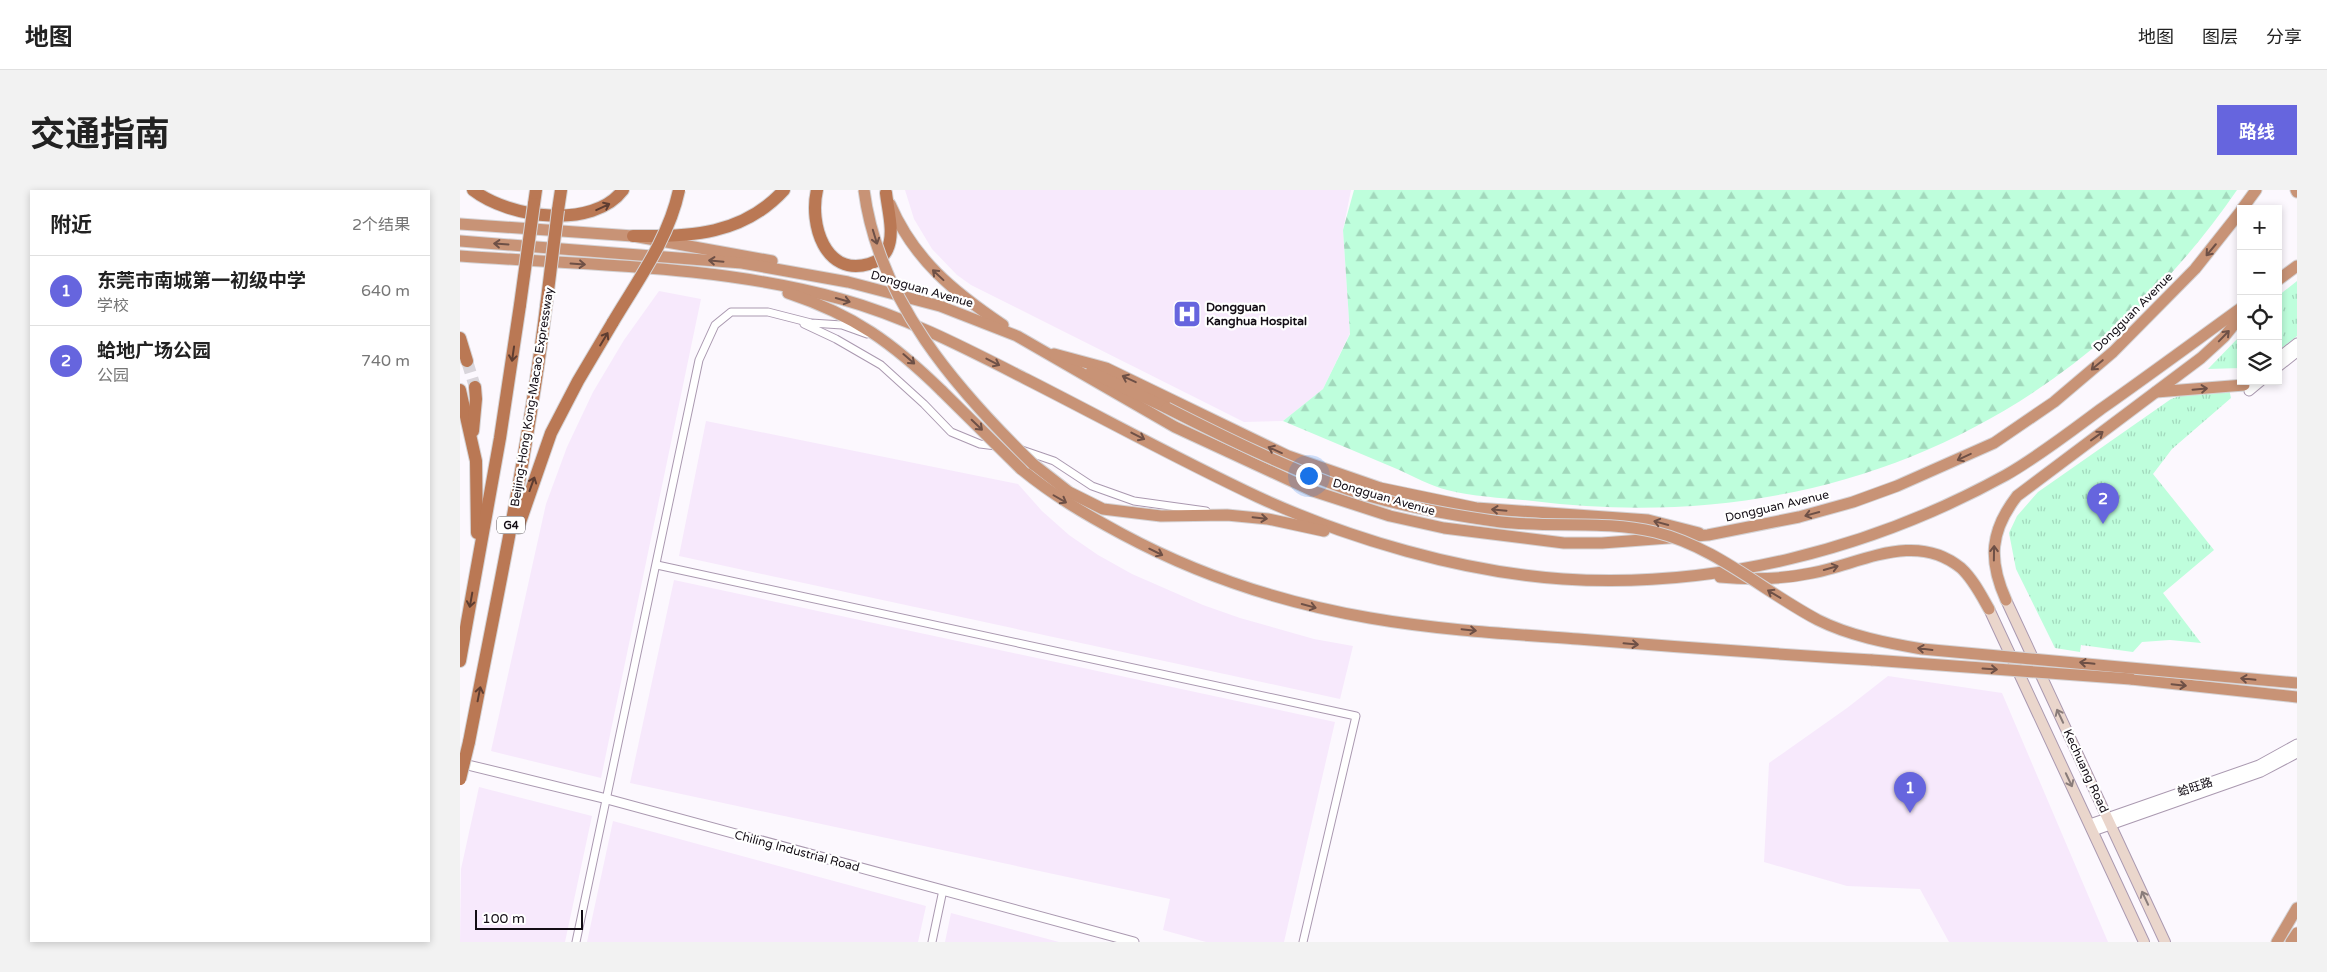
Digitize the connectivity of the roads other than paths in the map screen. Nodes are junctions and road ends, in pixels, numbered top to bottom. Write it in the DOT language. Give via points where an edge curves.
graph roads {
  1 [pos="474,190"];
  2 [pos="536,190"];
  3 [pos="561,190"];
  4 [pos="623,190"];
  5 [pos="679,190"];
  6 [pos="784,190"];
  7 [pos="817,190"];
  8 [pos="864,190"];
  9 [pos="2256,190"];
  10 [pos="886,192"];
  11 [pos="2246,205"];
  12 [pos="2237,216"];
  13 [pos="460,224"];
  14 [pos="633,236"];
  15 [pos="460,241"];
  16 [pos="460,256"];
  17 [pos="2297,266"];
  18 [pos="2282,277"];
  19 [pos="741,278"];
  20 [pos="848,282"];
  21 [pos="2237,311"];
  22 [pos="788,317"];
  23 [pos="2237,321"];
  24 [pos="460,338"];
  25 [pos="884,340"];
  26 [pos="2297,343"];
  27 [pos="1034,345"];
  28 [pos="1048,352"];
  29 [pos="2297,352"];
  30 [pos="2282,355"];
  31 [pos="467,361"];
  32 [pos="2282,364"];
  33 [pos="2248,386"];
  34 [pos="475,387"];
  35 [pos="460,390"];
  36 [pos="2156,392"];
  37 [pos="472,441"];
  38 [pos="1069,492"];
  39 [pos="1227,515"];
  40 [pos="1113,529"];
  41 [pos="1708,535"];
  42 [pos="1381,544"];
  43 [pos="657,565"];
  44 [pos="475,575"];
  45 [pos="1696,575"];
  46 [pos="501,580"];
  47 [pos="2006,600"];
  48 [pos="1989,609"];
  49 [pos="460,661"];
  50 [pos="2297,683"];
  51 [pos="2295,697"];
  52 [pos="2297,744"];
  53 [pos="2297,753"];
  54 [pos="460,763"];
  55 [pos="460,779"];
  56 [pos="607,799"];
  57 [pos="2109,820"];
  58 [pos="2091,827"];
  59 [pos="943,890"];
  60 [pos="2297,908"];
  61 [pos="2297,933"];
  62 [pos="576,942"];
  63 [pos="932,942"];
  64 [pos="1134,942"];
  65 [pos="1304,942"];
  66 [pos="2144,942"];
  67 [pos="2165,942"];
  68 [pos="2277,942"];
  69 [pos="2291,942"];
  1 -- 4 [label="highway, one-way" via="483,198 506,207 570,215 598,209 612,202"];
  2 -- 44 [label="highway, Beijing-Hong Kong-Macao Expressway / G4, one-way, bridge" via="500,438"];
  3 -- 46 [label="highway, Beijing-Hong Kong-Macao Expressway / G4, bridge" via="538,371"];
  46 -- 5 [label="highway, one-way, bridge" via="551,433 668,227"];
  6 -- 14 [label="highway" via="770,206 733,225 697,235"];
  7 -- 10 [label="highway" via="816,230 823,246 844,265 859,266 877,261 887,252 890,238"];
  8 -- 38 [label="highway, one-way, bridge" via="875,240 892,283 928,344 952,379 988,420 1033,464"];
  9 -- 11 [label="highway, Dongguan Avenue"];
  27 -- 10 [label="highway, one-way" via="936,274 908,241"];
  12 -- 41 [label="highway, Dongguan Avenue, one-way" via="2195,269 2113,352 2054,402 1994,443 1853,502 1757,527"];
  13 -- 14 [label="highway"];
  14 -- 20 [label="highway" via="762,258"];
  20 -- 15 [label="highway, Dongguan Avenue, one-way" via="742,263"];
  16 -- 19 [label="highway, one-way"];
  17 -- 18 [label="highway"];
  19 -- 25 [label="highway" via="820,304 854,320"];
  19 -- 42 [label="highway, one-way" via="845,300 935,334 1256,496"];
  20 -- 27 [label="highway, Dongguan Avenue" via="956,312"];
  21 -- 45 [label="highway" via="2051,445 2011,472 1951,504 1808,554"];
  22 -- 25 [label="street" via="811,323 842,325"];
  22 -- 39 [label="street" via="836,339 881,366 951,432 980,444 1024,449 1054,461 1092,486 1134,501"];
  22 -- 43 [label="street" via="768,312 731,312 715,325 699,360"];
  36 -- 23 [label="highway, one-way" via="2201,358"];
  24 -- 31 [label="highway"];
  25 -- 40 [label="highway, one-way, bridge" via="909,359 1051,493"];
  26 -- 30 [label="street"];
  27 -- 28 [label="highway, Dongguan Avenue"];
  41 -- 28 [label="highway, one-way" via="1648,520 1476,508 1380,488 1281,452 1106,368"];
  28 -- 41 [label="highway, Dongguan Avenue" via="1175,426 1267,471 1313,491 1390,516 1444,528 1564,542 1648,541"];
  50 -- 28 [label="highway, one-way, bridge" via="1922,649 1875,641 1819,620 1685,541 1619,527 1504,522 1427,509 1349,490 1276,462"];
  29 -- 32 [label="street"];
  36 -- 33 [label="highway, one-way"];
  34 -- 37 [label="highway"];
  35 -- 37 [label="highway"];
  47 -- 36 [label="highway, one-way" via="1994,564 1997,529 2005,512 2017,496"];
  37 -- 44 [label="highway" via="478,499"];
  38 -- 39 [label="highway" via="1103,509 1128,513"];
  38 -- 40 [label="highway"];
  39 -- 42 [label="highway, one-way" via="1268,519"];
  40 -- 51 [label="highway, one-way, bridge" via="1164,556 1242,587 1371,619 1749,653 2131,679"];
  42 -- 45 [label="highway" via="1493,570 1559,579 1640,580"];
  43 -- 56 [label="street"];
  43 -- 65 [label="street" via="1356,716"];
  44 -- 49 [label="highway, Beijing-Hong Kong-Macao Expressway / G4, one-way"];
  45 -- 48 [label="highway, one-way" via="1779,577 1811,573 1886,552 1922,550 1961,568"];
  55 -- 46 [label="highway, Beijing-Hong Kong-Macao Expressway / G4, one-way, bridge"];
  57 -- 47 [label="main road, Kechuang Road, one-way"];
  48 -- 58 [label="main road, Kechuang Road, one-way"];
  52 -- 57 [label="street, 蛤旺路" via="2259,765"];
  53 -- 57 [label="street, 蛤旺路" via="2261,772"];
  54 -- 56 [label="street, Chiling Industrial Road"];
  56 -- 59 [label="street, Chiling Industrial Road"];
  56 -- 62 [label="street"];
  57 -- 58 [label="street, 蛤旺路"];
  67 -- 57 [label="main road, Kechuang Road, one-way"];
  58 -- 66 [label="main road, Kechuang Road"];
  59 -- 63 [label="street"];
  59 -- 64 [label="street, Chiling Industrial Road"];
  60 -- 68 [label="highway"];
  61 -- 69 [label="highway"];
}
